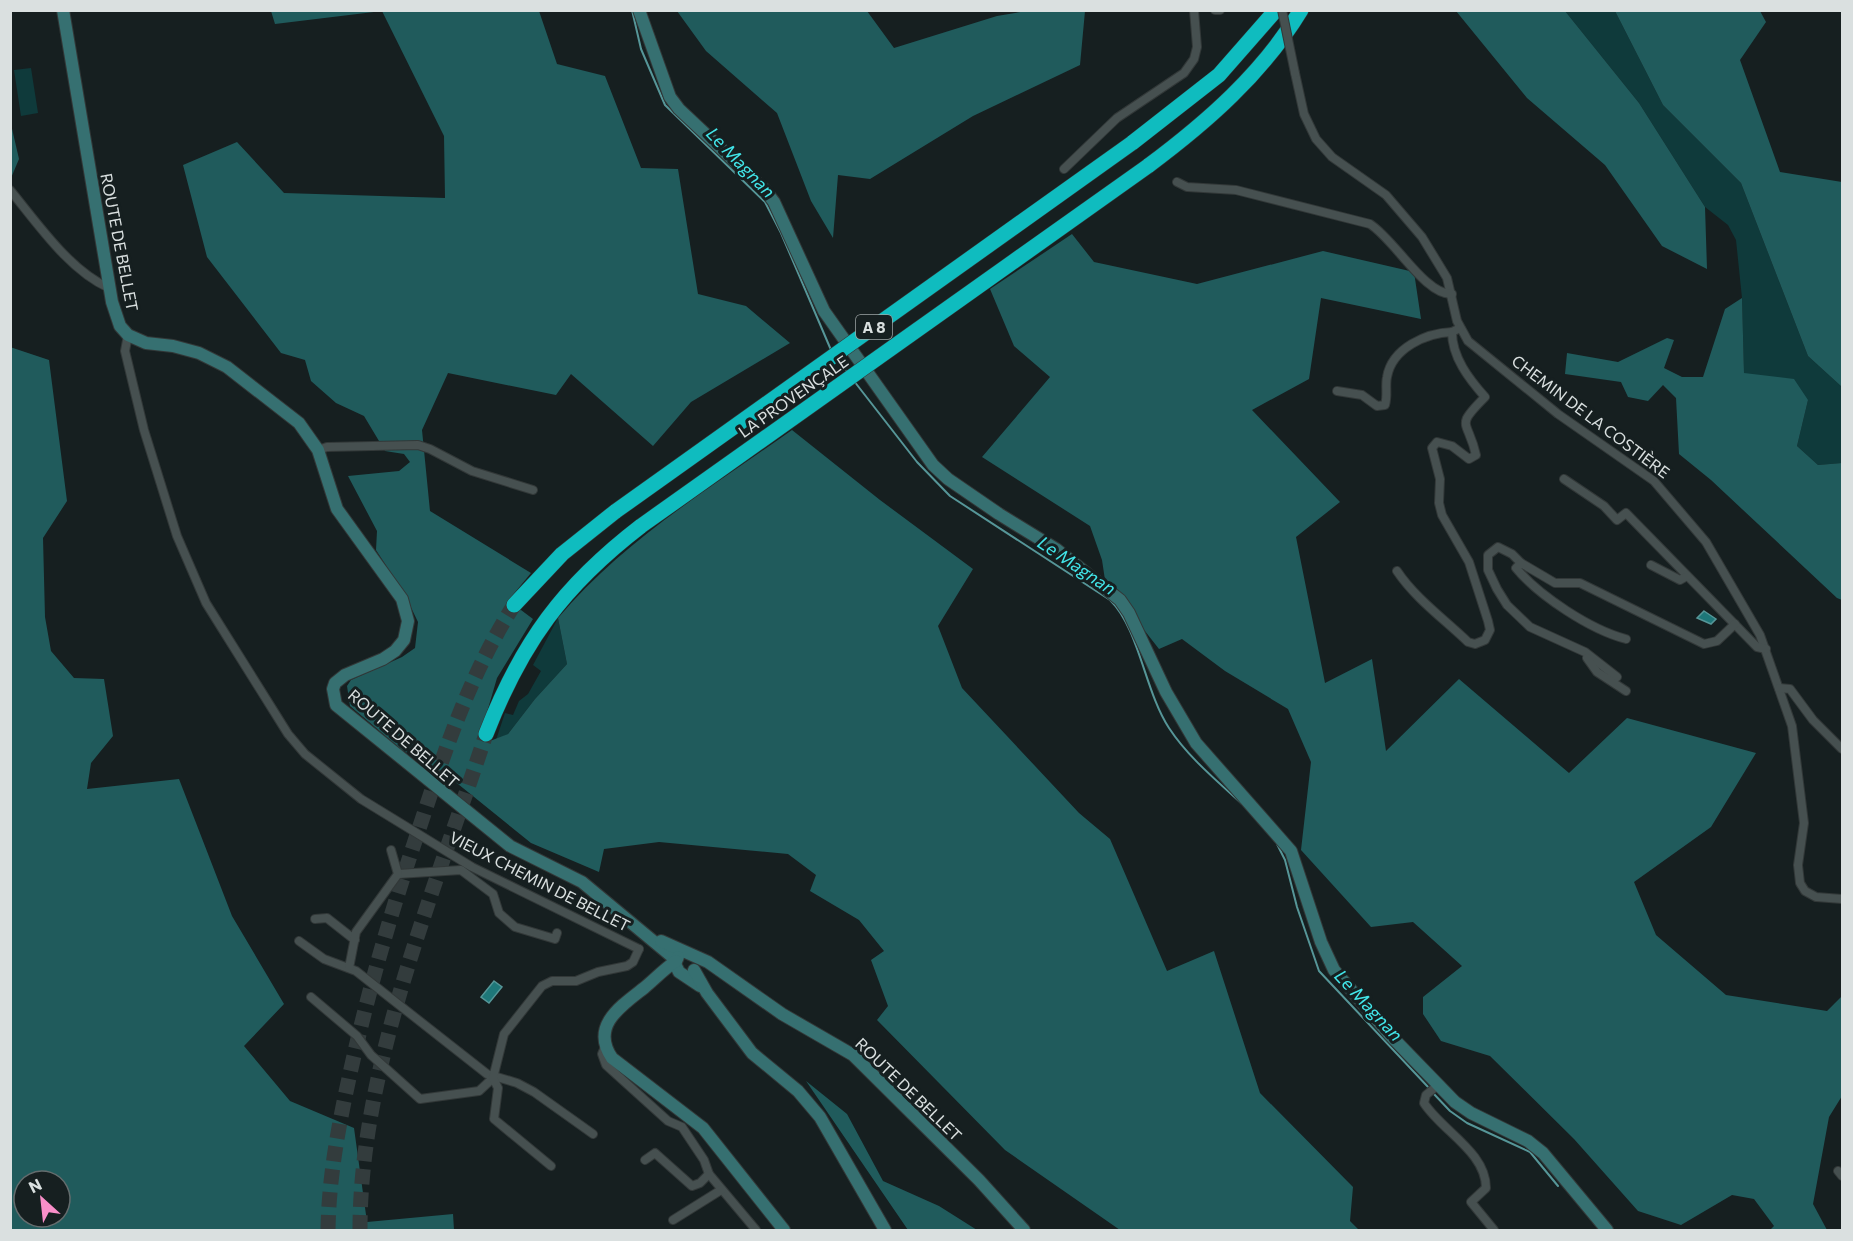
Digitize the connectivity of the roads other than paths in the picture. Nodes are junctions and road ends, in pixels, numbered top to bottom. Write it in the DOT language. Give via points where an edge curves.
graph roads {
  1 [pos="63,10"];
  2 [pos="639,10"];
  3 [pos="1194,10"];
  4 [pos="1215,10"];
  5 [pos="1220,10"];
  6 [pos="1276,10"];
  7 [pos="1282,10"];
  8 [pos="1301,10"];
  9 [pos="1064,169"];
  10 [pos="1177,182"];
  11 [pos="10,190"];
  12 [pos="109,288"];
  13 [pos="1452,294"];
  14 [pos="1456,330"];
  15 [pos="128,335"];
  16 [pos="1337,392"];
  17 [pos="318,450"];
  18 [pos="1564,479"];
  19 [pos="533,490"];
  20 [pos="1521,563"];
  21 [pos="1651,565"];
  22 [pos="1397,571"];
  23 [pos="1687,576"];
  24 [pos="514,605"];
  25 [pos="1735,624"];
  26 [pos="1626,639"];
  27 [pos="1766,649"];
  28 [pos="1585,652"];
  29 [pos="1617,677"];
  30 [pos="1779,687"];
  31 [pos="1626,691"];
  32 [pos="486,734"];
  33 [pos="1842,749"];
  34 [pos="391,850"];
  35 [pos="398,874"];
  36 [pos="1842,899"];
  37 [pos="315,919"];
  38 [pos="642,932"];
  39 [pos="557,933"];
  40 [pos="355,940"];
  41 [pos="299,941"];
  42 [pos="657,946"];
  43 [pos="639,949"];
  44 [pos="685,965"];
  45 [pos="349,968"];
  46 [pos="662,970"];
  47 [pos="645,987"];
  48 [pos="311,997"];
  49 [pos="606,1047"];
  50 [pos="493,1078"];
  51 [pos="1436,1086"];
  52 [pos="593,1134"];
  53 [pos="645,1160"];
  54 [pos="551,1166"];
  55 [pos="708,1174"];
  56 [pos="721,1190"];
  57 [pos="673,1220"];
  58 [pos="756,1230"];
  59 [pos="784,1230"];
  60 [pos="885,1230"];
  61 [pos="1024,1230"];
  62 [pos="1494,1230"];
  63 [pos="1607,1230"];
  1 -- 12 [label="street, ROUTE DE BELLET"];
  2 -- 51 [label="street" via="670,97 774,202 824,311 916,443 948,479 1056,549 1120,600 1196,743 1291,850 1334,970"];
  3 -- 9 [label="street" via="1197,47 1184,73 1117,118"];
  4 -- 5 [label="street"];
  6 -- 24 [label="highway, LA PROVENÇALE / A 8, bridge" via="1219,75 1132,143 616,511 562,554"];
  7 -- 13 [label="street, CHEMIN DE LA COSTIÈRE, bridge" via="1304,114 1316,139 1332,158 1397,206 1438,261"];
  8 -- 32 [label="highway, LA PROVENÇALE / A 8, bridge" via="1256,72 1203,123 641,526 586,572 524,650"];
  10 -- 13 [label="street" via="1187,187 1236,190 1370,224 1383,232 1431,286 1443,294"];
  11 -- 12 [label="street" via="49,240 95,281"];
  12 -- 15 [label="street, ROUTE DE BELLET" via="115,314"];
  13 -- 14 [label="street, CHEMIN DE LA COSTIÈRE"];
  14 -- 16 [label="street" via="1420,339 1392,363 1385,405 1377,406 1362,395"];
  14 -- 22 [label="street" via="1454,346 1461,365 1485,397 1464,422 1476,455 1469,459 1443,442 1432,448 1440,479 1442,515 1469,562 1490,630 1485,640 1468,642 1409,589"];
  14 -- 27 [label="street, CHEMIN DE LA COSTIÈRE" via="1558,414 1665,490 1706,542"];
  15 -- 17 [label="street, ROUTE DE BELLET" via="146,343 199,353 227,367 299,423"];
  15 -- 43 [label="street, VIEUX CHEMIN DE BELLET" via="125,351 144,430 177,537 206,603 288,734 361,799 452,855"];
  17 -- 19 [label="street" via="418,445 472,471"];
  17 -- 38 [label="street, ROUTE DE BELLET" via="337,509 402,599 408,621 406,635 395,651 335,683 336,705 510,846 571,874"];
  18 -- 23 [label="street" via="1604,506 1617,520 1626,513"];
  20 -- 25 [label="street" via="1555,583 1580,583 1696,642 1717,641"];
  20 -- 26 [label="street" via="1516,568 1523,577 1560,605 1612,636"];
  20 -- 28 [label="street" via="1498,547 1488,555 1488,570 1507,605 1530,627"];
  21 -- 23 [label="street" via="1680,580"];
  23 -- 25 [label="street"];
  25 -- 27 [label="street" via="1759,648"];
  27 -- 30 [label="street, CHEMIN DE LA COSTIÈRE"];
  28 -- 29 [label="street"];
  28 -- 31 [label="street" via="1597,672"];
  30 -- 33 [label="street" via="1790,689"];
  30 -- 36 [label="street, CHEMIN DE LA COSTIÈRE" via="1794,733 1798,766 1804,829 1798,879 1811,895"];
  34 -- 35 [label="street"];
  35 -- 39 [label="street" via="461,870 493,894 499,913 515,927 555,939"];
  35 -- 40 [label="street" via="359,927"];
  37 -- 40 [label="street" via="327,918"];
  38 -- 42 [label="street"];
  38 -- 44 [label="street"];
  40 -- 45 [label="street"];
  41 -- 45 [label="street" via="324,959"];
  42 -- 43 [label="street"];
  42 -- 44 [label="street"];
  42 -- 46 [label="street" via="663,958"];
  43 -- 50 [label="street" via="634,964 576,981 552,981 542,986 504,1034"];
  44 -- 46 [label="street"];
  44 -- 47 [label="street"];
  44 -- 60 [label="street" via="752,1053 809,1103 830,1132"];
  44 -- 61 [label="street, ROUTE DE BELLET" via="708,962 782,1014 853,1055"];
  45 -- 50 [label="street"];
  46 -- 47 [label="street"];
  47 -- 49 [label="street" via="611,1015 605,1029"];
  48 -- 50 [label="street" via="420,1099 479,1091"];
  49 -- 55 [label="street" via="602,1054 606,1065 669,1121 682,1127 704,1160"];
  49 -- 59 [label="street" via="612,1058 704,1128"];
  50 -- 52 [label="street" via="534,1092"];
  50 -- 54 [label="street" via="498,1088 494,1119 497,1124"];
  51 -- 62 [label="street" via="1424,1103 1479,1162 1486,1188 1472,1202"];
  51 -- 63 [label="street" via="1463,1108 1528,1141"];
  53 -- 55 [label="street" via="655,1153 692,1186"];
  55 -- 56 [label="street"];
  56 -- 57 [label="street"];
  56 -- 58 [label="street"];
}
